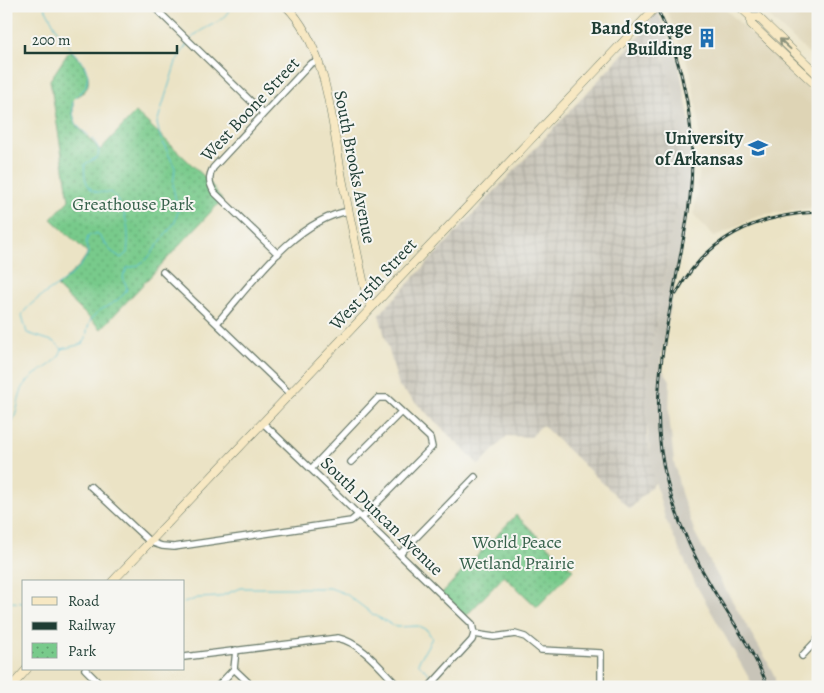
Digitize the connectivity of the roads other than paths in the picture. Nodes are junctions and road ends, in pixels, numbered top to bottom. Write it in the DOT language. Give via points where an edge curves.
graph roads {
  1 [pos="153,6"];
  2 [pos="286,6"];
  3 [pos="657,6"];
  4 [pos="740,6"];
  5 [pos="751,17"];
  6 [pos="317,61"];
  7 [pos="818,74"];
  8 [pos="818,87"];
  9 [pos="263,114"];
  10 [pos="349,211"];
  11 [pos="278,254"];
  12 [pos="163,272"];
  13 [pos="372,307"];
  14 [pos="217,323"];
  15 [pos="290,394"];
  16 [pos="401,412"];
  17 [pos="263,423"];
  18 [pos="351,462"];
  19 [pos="311,469"];
  20 [pos="475,477"];
  21 [pos="90,486"];
  22 [pos="360,516"];
  23 [pos="150,542"];
  24 [pos="400,554"];
  25 [pos="114,580"];
  26 [pos="474,634"];
  27 [pos="818,639"];
  28 [pos="236,650"];
  29 [pos="802,656"];
  30 [pos="185,657"];
  31 [pos="234,669"];
  32 [pos="26,670"];
  33 [pos="85,670"];
  34 [pos="391,679"];
  35 [pos="601,684"];
  36 [pos="11,687"];
  37 [pos="103,687"];
  38 [pos="217,687"];
  39 [pos="253,687"];
  40 [pos="385,687"];
  41 [pos="399,687"];
  42 [pos="429,687"];
  1 -- 9 [label="street"];
  2 -- 6 [label="main road, South Brooks Avenue" via="306,33"];
  3 -- 13 [label="main road, West 15th Street"];
  4 -- 5 [label="main road"];
  7 -- 5 [label="main road, one-way" via="758,18"];
  5 -- 8 [label="main road" via="751,24"];
  6 -- 9 [label="street, West Boone Street" via="310,64"];
  6 -- 10 [label="main road, South Brooks Avenue"];
  9 -- 11 [label="street, West Boone Street" via="213,168 209,180 214,192"];
  10 -- 11 [label="street" via="322,218"];
  10 -- 13 [label="main road, South Brooks Avenue" via="366,298"];
  11 -- 14 [label="street"];
  12 -- 14 [label="street"];
  13 -- 15 [label="main road, West 15th Street"];
  14 -- 15 [label="street"];
  15 -- 17 [label="main road, West 15th Street"];
  16 -- 18 [label="street"];
  16 -- 19 [label="street" via="387,398 378,398"];
  16 -- 22 [label="street" via="430,438 432,447"];
  17 -- 19 [label="street, South Duncan Avenue"];
  17 -- 23 [label="main road, West 15th Street"];
  19 -- 22 [label="street, South Duncan Avenue"];
  20 -- 24 [label="street"];
  21 -- 23 [label="street"];
  22 -- 23 [label="street" via="352,521 174,547"];
  22 -- 24 [label="street, South Duncan Avenue"];
  23 -- 25 [label="main road, West 15th Street"];
  24 -- 26 [label="street, South Duncan Avenue" via="472,624"];
  26 -- 35 [label="street" via="494,637 515,634 525,637 540,650 601,653"];
  26 -- 42 [label="street"];
  27 -- 29 [label="street"];
  28 -- 30 [label="street"];
  28 -- 31 [label="street"];
  28 -- 34 [label="street" via="338,638 352,643"];
  31 -- 38 [label="street"];
  31 -- 39 [label="street"];
  32 -- 36 [label="main road"];
  33 -- 37 [label="street"];
  34 -- 40 [label="street"];
  34 -- 41 [label="street"];
}
